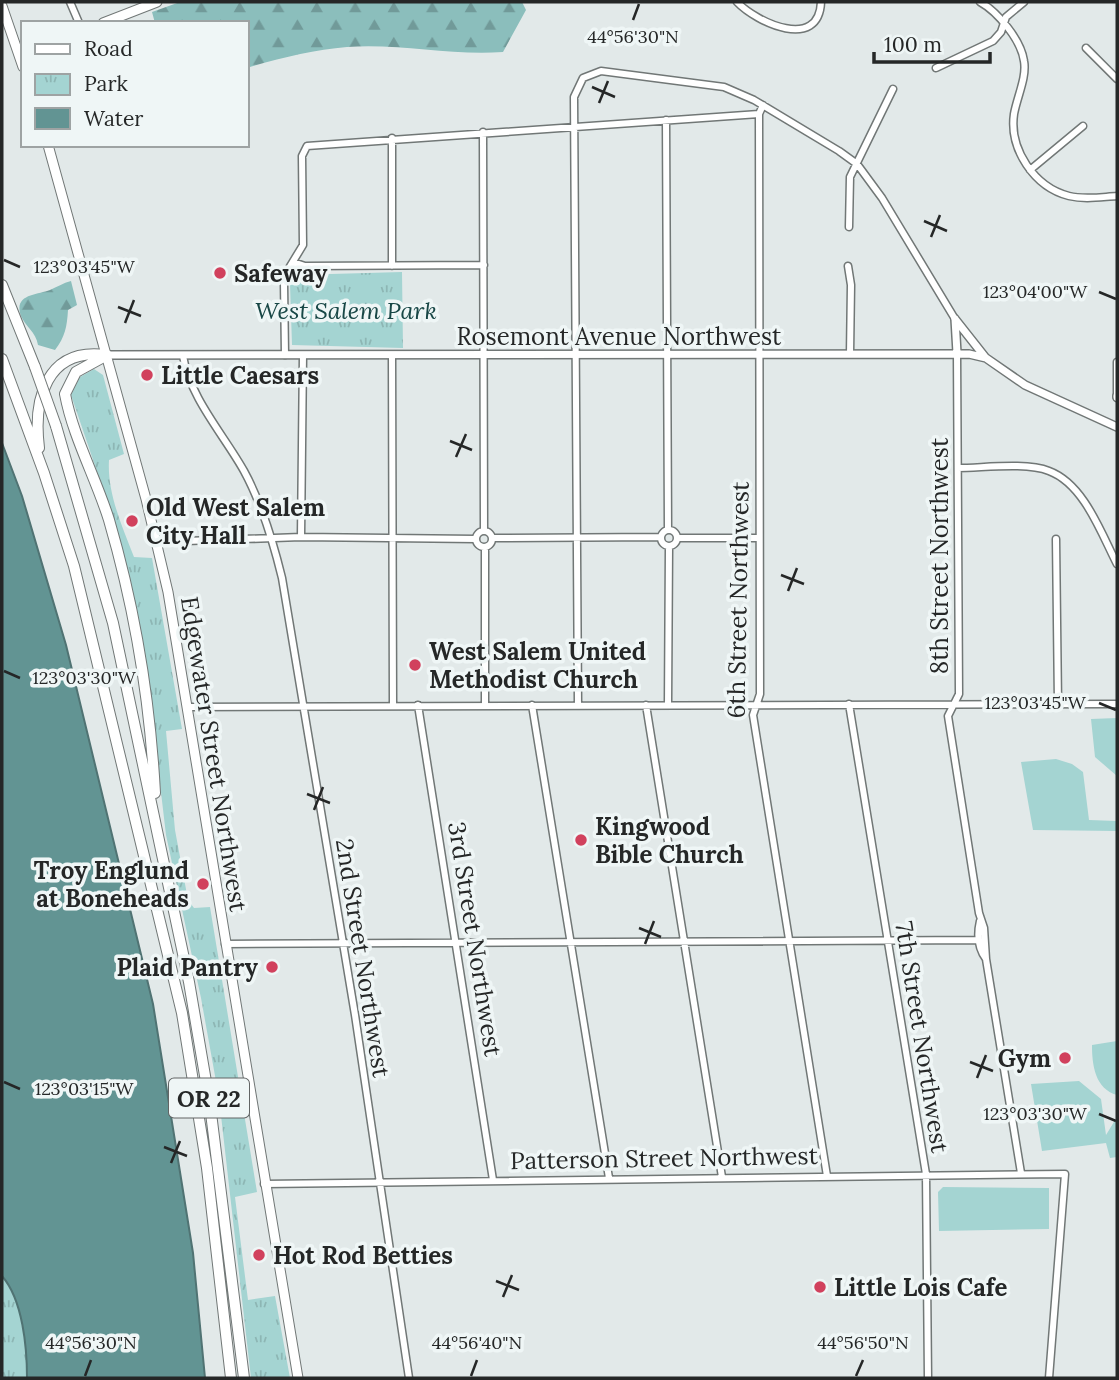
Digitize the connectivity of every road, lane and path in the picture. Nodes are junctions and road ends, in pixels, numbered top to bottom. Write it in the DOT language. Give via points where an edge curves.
graph roads {
  1 [pos="71,2"];
  2 [pos="157,2"];
  3 [pos="737,2"];
  4 [pos="821,2"];
  5 [pos="980,2"];
  6 [pos="1024,2"];
  7 [pos="142,4"];
  8 [pos="2,6"];
  9 [pos="78,21"];
  10 [pos="107,21"];
  11 [pos="1004,24"];
  12 [pos="1086,48"];
  13 [pos="21,55"];
  14 [pos="936,68"];
  15 [pos="1117,79"];
  16 [pos="893,89"];
  17 [pos="763,105"];
  18 [pos="759,114"];
  19 [pos="666,120"];
  20 [pos="1083,126"];
  21 [pos="575,127"];
  22 [pos="483,132"];
  23 [pos="392,138"];
  24 [pos="49,147"];
  25 [pos="857,164"];
  26 [pos="1030,170"];
  27 [pos="1117,197"];
  28 [pos="849,227"];
  29 [pos="293,262"];
  30 [pos="484,265"];
  31 [pos="392,266"];
  32 [pos="848,266"];
  33 [pos="2,285"];
  34 [pos="955,319"];
  35 [pos="957,353"];
  36 [pos="850,354"];
  37 [pos="107,355"];
  38 [pos="285,355"];
  39 [pos="303,355"];
  40 [pos="392,355"];
  41 [pos="483,355"];
  42 [pos="576,355"];
  43 [pos="667,355"];
  44 [pos="759,355"];
  45 [pos="183,356"];
  46 [pos="986,358"];
  47 [pos="2,359"];
  48 [pos="1117,362"];
  49 [pos="1117,397"];
  50 [pos="1117,416"];
  51 [pos="1115,426"];
  52 [pos="957,468"];
  53 [pos="44,473"];
  54 [pos="484,530"];
  55 [pos="668,530"];
  56 [pos="301,537"];
  57 [pos="392,537"];
  58 [pos="660,537"];
  59 [pos="492,538"];
  60 [pos="576,538"];
  61 [pos="677,538"];
  62 [pos="759,538"];
  63 [pos="476,539"];
  64 [pos="1056,539"];
  65 [pos="273,540"];
  66 [pos="158,542"];
  67 [pos="485,547"];
  68 [pos="668,547"];
  69 [pos="1117,564"];
  70 [pos="668,704"];
  71 [pos="757,704"];
  72 [pos="849,704"];
  73 [pos="953,704"];
  74 [pos="1058,704"];
  75 [pos="1117,704"];
  76 [pos="393,705"];
  77 [pos="418,705"];
  78 [pos="485,705"];
  79 [pos="532,705"];
  80 [pos="578,705"];
  81 [pos="646,705"];
  82 [pos="303,706"];
  83 [pos="187,707"];
  84 [pos="156,821"];
  85 [pos="980,921"];
  86 [pos="979,940"];
  87 [pos="887,941"];
  88 [pos="684,942"];
  89 [pos="790,942"];
  90 [pos="456,943"];
  91 [pos="570,943"];
  92 [pos="225,944"];
  93 [pos="342,944"];
  94 [pos="986,959"];
  95 [pos="1021,1173"];
  96 [pos="926,1174"];
  97 [pos="827,1175"];
  98 [pos="722,1177"];
  99 [pos="609,1178"];
  100 [pos="493,1180"];
  101 [pos="381,1181"];
  102 [pos="264,1184"];
  103 [pos="231,1378"];
  104 [pos="244,1378"];
  105 [pos="298,1378"];
  106 [pos="409,1378"];
  107 [pos="928,1378"];
  108 [pos="1049,1378"];
  1 -- 9 [label="street"];
  2 -- 7 [label="main road"];
  3 -- 4 [label="street" via="762,19 797,31 817,19"];
  5 -- 11 [label="street"];
  6 -- 11 [label="street"];
  7 -- 10 [label="main road"];
  8 -- 13 [label="main road"];
  11 -- 14 [label="street" via="993,41"];
  11 -- 26 [label="street" via="1025,63 1013,128"];
  12 -- 15 [label="street"];
  16 -- 25 [label="street"];
  17 -- 18 [label="street, 6th Street Northwest"];
  17 -- 21 [label="street" via="711,83 594,71 575,90"];
  17 -- 25 [label="street"];
  18 -- 19 [label="street"];
  18 -- 44 [label="street, 6th Street Northwest"];
  19 -- 21 [label="street"];
  19 -- 43 [label="street"];
  20 -- 26 [label="street"];
  21 -- 22 [label="street"];
  21 -- 42 [label="street"];
  22 -- 23 [label="street"];
  22 -- 30 [label="street"];
  23 -- 29 [label="street" via="307,146 302,156 303,245"];
  23 -- 31 [label="street"];
  24 -- 37 [label="main road, Edgewater Street Northwest"];
  25 -- 28 [label="street" via="850,177"];
  25 -- 34 [label="street" via="883,198"];
  26 -- 27 [label="street" via="1048,187 1069,196"];
  29 -- 31 [label="street" via="305,266"];
  29 -- 38 [label="street" via="284,283"];
  30 -- 31 [label="street"];
  30 -- 41 [label="street"];
  32 -- 36 [label="street"];
  33 -- 84 [label="highway, OR 22, bridge" via="56,426 103,583"];
  34 -- 35 [label="street"];
  34 -- 46 [label="street"];
  35 -- 36 [label="street, Rosemont Avenue Northwest"];
  35 -- 46 [label="street, Rosemont Avenue Northwest"];
  35 -- 52 [label="street, 8th Street Northwest"];
  36 -- 44 [label="street, Rosemont Avenue Northwest"];
  37 -- 45 [label="street, Rosemont Avenue Northwest"];
  37 -- 53 [label="highway, OR 22" via="85,352 47,381 37,419"];
  37 -- 66 [label="main road, Edgewater Street Northwest"];
  37 -- 84 [label="highway, OR 22" via="76,372 65,394 126,582 147,704"];
  38 -- 39 [label="street, Rosemont Avenue Northwest"];
  38 -- 45 [label="street, Rosemont Avenue Northwest"];
  39 -- 40 [label="street, Rosemont Avenue Northwest"];
  39 -- 56 [label="street"];
  40 -- 41 [label="street, Rosemont Avenue Northwest"];
  40 -- 57 [label="street"];
  41 -- 42 [label="street, Rosemont Avenue Northwest"];
  41 -- 54 [label="street"];
  42 -- 43 [label="street, Rosemont Avenue Northwest"];
  42 -- 60 [label="street"];
  43 -- 44 [label="street, Rosemont Avenue Northwest"];
  43 -- 55 [label="street"];
  44 -- 62 [label="street, 6th Street Northwest"];
  45 -- 65 [label="street, 2nd Street Northwest" via="190,381 245,473"];
  46 -- 51 [label="street, Rosemont Avenue Northwest" via="1025,385"];
  47 -- 53 [label="highway, OR 22"];
  48 -- 49 [label="street"];
  50 -- 51 [label="street"];
  52 -- 69 [label="street" via="1036,468 1059,476 1078,493"];
  52 -- 73 [label="street, 8th Street Northwest" via="959,694"];
  53 -- 103 [label="highway, OR 22" via="92,633 182,1013 207,1168"];
  54 -- 59 [label="street"];
  54 -- 63 [label="street"];
  55 -- 58 [label="street"];
  55 -- 61 [label="street"];
  56 -- 57 [label="street"];
  56 -- 65 [label="street"];
  57 -- 63 [label="street"];
  57 -- 76 [label="street"];
  58 -- 60 [label="street"];
  58 -- 68 [label="street"];
  59 -- 60 [label="street"];
  59 -- 67 [label="street"];
  60 -- 80 [label="street"];
  61 -- 62 [label="street"];
  61 -- 68 [label="street"];
  62 -- 71 [label="street, 6th Street Northwest"];
  63 -- 67 [label="street"];
  64 -- 74 [label="street"];
  65 -- 66 [label="street"];
  65 -- 82 [label="street, 2nd Street Northwest"];
  66 -- 83 [label="main road, Edgewater Street Northwest"];
  67 -- 78 [label="street"];
  68 -- 70 [label="street"];
  70 -- 71 [label="street"];
  70 -- 81 [label="street"];
  71 -- 72 [label="street"];
  71 -- 89 [label="street, 6th Street Northwest" via="753,715"];
  72 -- 73 [label="street"];
  72 -- 87 [label="street, 7th Street Northwest"];
  73 -- 74 [label="street"];
  73 -- 85 [label="street, 8th Street Northwest" via="948,716"];
  74 -- 75 [label="street"];
  76 -- 77 [label="street"];
  76 -- 82 [label="street"];
  77 -- 78 [label="street"];
  77 -- 90 [label="street, 3rd Street Northwest"];
  78 -- 79 [label="street"];
  79 -- 80 [label="street"];
  79 -- 91 [label="street"];
  80 -- 81 [label="street"];
  81 -- 88 [label="street"];
  82 -- 83 [label="street"];
  82 -- 93 [label="street, 2nd Street Northwest"];
  83 -- 92 [label="main road, Edgewater Street Northwest"];
  84 -- 104 [label="highway, OR 22" via="199,1037"];
  85 -- 86 [label="street, 8th Street Northwest"];
  85 -- 94 [label="street, 8th Street Northwest"];
  86 -- 87 [label="street"];
  86 -- 94 [label="street, 8th Street Northwest"];
  87 -- 89 [label="street"];
  87 -- 96 [label="street, 7th Street Northwest"];
  88 -- 89 [label="street"];
  88 -- 91 [label="street"];
  88 -- 98 [label="street"];
  89 -- 97 [label="street, 6th Street Northwest"];
  90 -- 91 [label="street"];
  90 -- 93 [label="street"];
  90 -- 100 [label="street, 3rd Street Northwest"];
  91 -- 99 [label="street"];
  92 -- 93 [label="street"];
  92 -- 102 [label="main road, Edgewater Street Northwest"];
  93 -- 101 [label="street, 2nd Street Northwest"];
  94 -- 95 [label="street, 8th Street Northwest"];
  95 -- 96 [label="street, Patterson Street Northwest"];
  95 -- 108 [label="street, Patterson Street Northwest" via="1065,1174"];
  96 -- 97 [label="street, Patterson Street Northwest"];
  96 -- 107 [label="street, 7th Street Northwest"];
  97 -- 98 [label="street, Patterson Street Northwest"];
  98 -- 99 [label="street, Patterson Street Northwest"];
  99 -- 100 [label="street, Patterson Street Northwest"];
  100 -- 101 [label="street, Patterson Street Northwest"];
  101 -- 102 [label="street, Patterson Street Northwest"];
  101 -- 106 [label="street, 2nd Street Northwest"];
  102 -- 105 [label="main road, Edgewater Street Northwest"];
}
